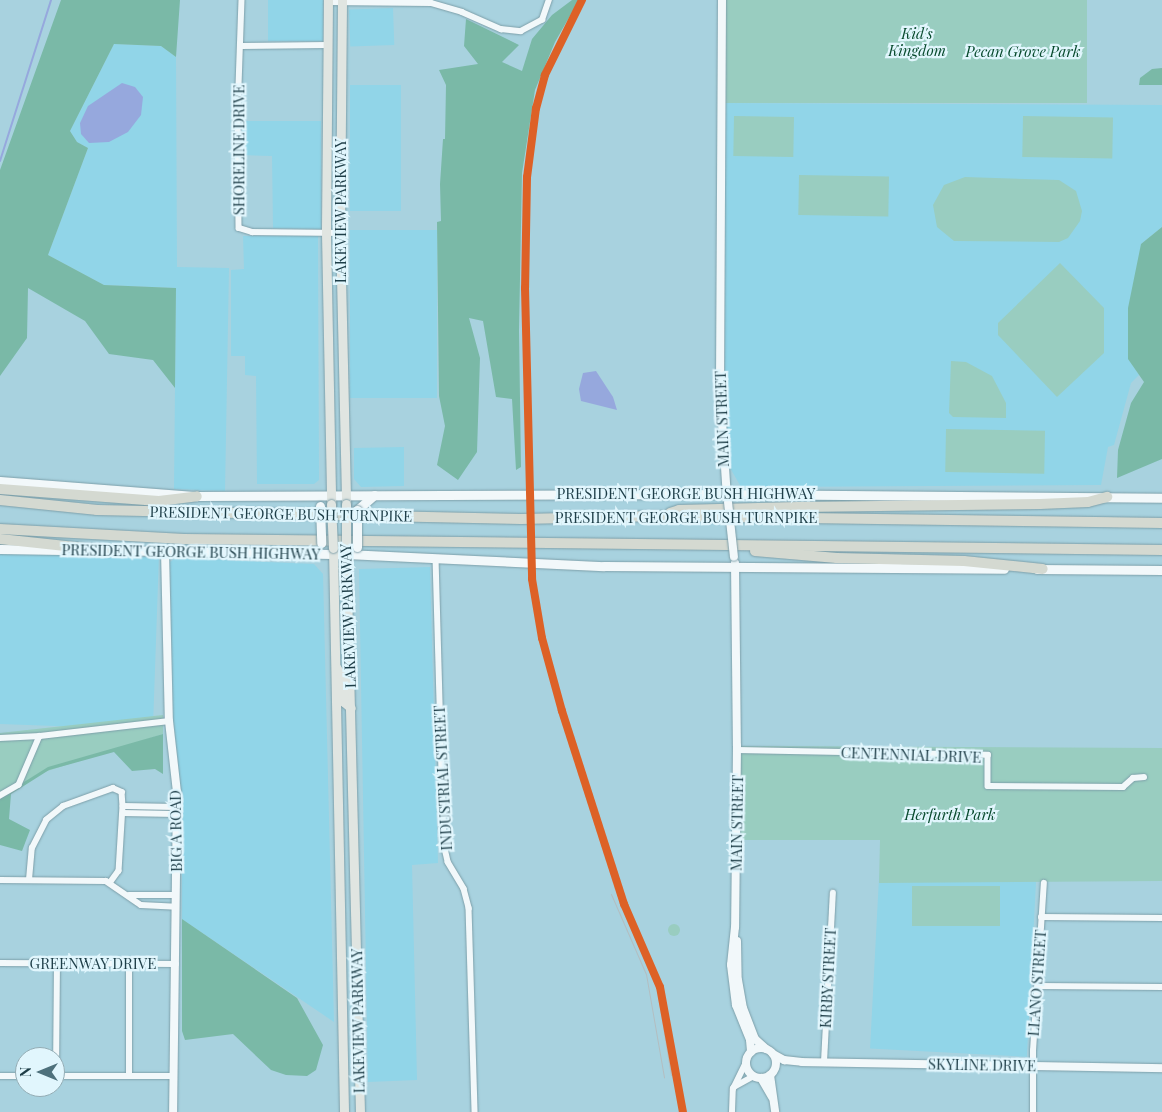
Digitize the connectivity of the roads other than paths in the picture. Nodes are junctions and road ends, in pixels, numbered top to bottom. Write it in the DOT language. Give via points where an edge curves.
graph roads {
  1 [pos="242,0"];
  2 [pos="549,0"];
  3 [pos="722,0"];
  4 [pos="328,1"];
  5 [pos="342,1"];
  6 [pos="431,2"];
  7 [pos="327,45"];
  8 [pos="242,46"];
  9 [pos="326,233"];
  10 [pos="340,233"];
  11 [pos="328,364"];
  12 [pos="343,364"];
  13 [pos="0,481"];
  14 [pos="0,489"];
  15 [pos="346,494"];
  16 [pos="374,494"];
  17 [pos="302,495"];
  18 [pos="197,496"];
  19 [pos="1107,497"];
  20 [pos="727,498"];
  21 [pos="1162,498"];
  22 [pos="331,499"];
  23 [pos="0,500"];
  24 [pos="659,516"];
  25 [pos="1162,523"];
  26 [pos="0,530"];
  27 [pos="0,540"];
  28 [pos="734,545"];
  29 [pos="0,549"];
  30 [pos="1162,550"];
  31 [pos="112,551"];
  32 [pos="165,551"];
  33 [pos="333,551"];
  34 [pos="346,551"];
  35 [pos="299,553"];
  36 [pos="364,555"];
  37 [pos="436,558"];
  38 [pos="734,561"];
  39 [pos="1043,569"];
  40 [pos="1162,570"];
  41 [pos="336,667"];
  42 [pos="350,708"];
  43 [pos="169,721"];
  44 [pos="40,736"];
  45 [pos="0,738"];
  46 [pos="737,750"];
  47 [pos="1144,777"];
  48 [pos="352,785"];
  49 [pos="338,786"];
  50 [pos="0,796"];
  51 [pos="123,806"];
  52 [pos="176,811"];
  53 [pos="122,814"];
  54 [pos="0,880"];
  55 [pos="29,880"];
  56 [pos="111,882"];
  57 [pos="1044,883"];
  58 [pos="833,893"];
  59 [pos="128,895"];
  60 [pos="176,895"];
  61 [pos="176,907"];
  62 [pos="1041,917"];
  63 [pos="1162,918"];
  64 [pos="735,927"];
  65 [pos="341,934"];
  66 [pos="356,934"];
  67 [pos="0,963"];
  68 [pos="57,964"];
  69 [pos="129,964"];
  70 [pos="176,964"];
  71 [pos="1039,986"];
  72 [pos="1162,987"];
  73 [pos="56,1047"];
  74 [pos="766,1049"];
  75 [pos="751,1052"];
  76 [pos="773,1054"];
  77 [pos="747,1060"];
  78 [pos="802,1062"];
  79 [pos="824,1062"];
  80 [pos="1033,1066"];
  81 [pos="1162,1068"];
  82 [pos="772,1072"];
  83 [pos="0,1076"];
  84 [pos="15,1076"];
  85 [pos="65,1076"];
  86 [pos="128,1076"];
  87 [pos="174,1076"];
  88 [pos="758,1077"];
  89 [pos="734,1087"];
  90 [pos="774,1103"];
  91 [pos="173,1112"];
  92 [pos="344,1112"];
  93 [pos="361,1112"];
  94 [pos="475,1112"];
  95 [pos="732,1112"];
  96 [pos="775,1112"];
  97 [pos="1033,1112"];
  1 -- 8 [label="street, SHORELINE DRIVE"];
  2 -- 6 [label="street" via="542,20 521,31 501,28"];
  3 -- 20 [label="street, MAIN STREET" via="720,390"];
  4 -- 5 [label="street"];
  4 -- 7 [label="main road, LAKEVIEW PARKWAY"];
  5 -- 6 [label="street"];
  5 -- 10 [label="main road, LAKEVIEW PARKWAY"];
  7 -- 8 [label="street"];
  7 -- 9 [label="main road, LAKEVIEW PARKWAY"];
  8 -- 9 [label="street, SHORELINE DRIVE" via="238,112 239,228 252,232"];
  9 -- 10 [label="street, SHORELINE DRIVE"];
  9 -- 11 [label="main road, LAKEVIEW PARKWAY"];
  10 -- 12 [label="main road, LAKEVIEW PARKWAY"];
  11 -- 12 [label="main road"];
  11 -- 22 [label="main road, LAKEVIEW PARKWAY"];
  12 -- 15 [label="main road, LAKEVIEW PARKWAY"];
  13 -- 18 [label="main road, PRESIDENT GEORGE BUSH HIGHWAY"];
  14 -- 18 [label="highway" via="159,500"];
  15 -- 16 [label="main road, PRESIDENT GEORGE BUSH HIGHWAY"];
  15 -- 22 [label="main road, PRESIDENT GEORGE BUSH HIGHWAY"];
  15 -- 34 [label="main road, LAKEVIEW PARKWAY, bridge"];
  16 -- 20 [label="main road, PRESIDENT GEORGE BUSH HIGHWAY"];
  16 -- 36 [label="main road, bridge" via="357,510 357,547"];
  17 -- 18 [label="main road, PRESIDENT GEORGE BUSH HIGHWAY"];
  17 -- 22 [label="main road, PRESIDENT GEORGE BUSH HIGHWAY"];
  17 -- 35 [label="main road, bridge" via="320,506 321,544 315,551"];
  19 -- 20 [label="main road, PRESIDENT GEORGE BUSH HIGHWAY"];
  19 -- 21 [label="main road, PRESIDENT GEORGE BUSH HIGHWAY"];
  19 -- 24 [label="highway" via="1088,502 1040,504 679,510"];
  20 -- 38 [label="street, MAIN STREET, bridge"];
  22 -- 33 [label="main road, LAKEVIEW PARKWAY, bridge"];
  23 -- 24 [label="highway, PRESIDENT GEORGE BUSH TURNPIKE" via="97,510 520,519"];
  24 -- 25 [label="highway, PRESIDENT GEORGE BUSH TURNPIKE"];
  26 -- 28 [label="highway, PRESIDENT GEORGE BUSH TURNPIKE" via="184,539"];
  27 -- 31 [label="highway"];
  28 -- 30 [label="highway, PRESIDENT GEORGE BUSH TURNPIKE"];
  28 -- 39 [label="highway" via="750,551 964,561"];
  29 -- 31 [label="main road, PRESIDENT GEORGE BUSH HIGHWAY"];
  31 -- 32 [label="main road, PRESIDENT GEORGE BUSH HIGHWAY"];
  32 -- 35 [label="main road, PRESIDENT GEORGE BUSH HIGHWAY"];
  32 -- 43 [label="street, BIG A ROAD"];
  33 -- 34 [label="main road, PRESIDENT GEORGE BUSH HIGHWAY"];
  33 -- 35 [label="main road, PRESIDENT GEORGE BUSH HIGHWAY"];
  33 -- 41 [label="main road, LAKEVIEW PARKWAY"];
  34 -- 36 [label="main road, PRESIDENT GEORGE BUSH HIGHWAY"];
  34 -- 42 [label="main road, LAKEVIEW PARKWAY"];
  36 -- 37 [label="main road, PRESIDENT GEORGE BUSH HIGHWAY"];
  37 -- 38 [label="main road, PRESIDENT GEORGE BUSH HIGHWAY" via="604,566"];
  37 -- 94 [label="street, INDUSTRIAL STREET" via="444,844 469,908"];
  38 -- 39 [label="main road, PRESIDENT GEORGE BUSH HIGHWAY"];
  38 -- 46 [label="street, MAIN STREET"];
  39 -- 40 [label="main road, PRESIDENT GEORGE BUSH HIGHWAY"];
  41 -- 42 [label="main road" via="343,678 344,702"];
  41 -- 49 [label="main road, LAKEVIEW PARKWAY"];
  42 -- 48 [label="main road, LAKEVIEW PARKWAY"];
  43 -- 44 [label="street"];
  43 -- 52 [label="street, BIG A ROAD"];
  44 -- 45 [label="street"];
  44 -- 50 [label="street" via="19,785"];
  46 -- 47 [label="street, CENTENNIAL DRIVE" via="988,755 988,786 1123,787 1133,778"];
  46 -- 64 [label="street, MAIN STREET"];
  48 -- 49 [label="main road"];
  48 -- 66 [label="main road, LAKEVIEW PARKWAY"];
  49 -- 65 [label="main road, LAKEVIEW PARKWAY"];
  51 -- 52 [label="street"];
  51 -- 53 [label="street"];
  51 -- 55 [label="street" via="122,792 113,788 57,810 35,837 29,860"];
  52 -- 53 [label="street"];
  52 -- 60 [label="street, BIG A ROAD"];
  53 -- 56 [label="street" via="120,872"];
  54 -- 55 [label="street"];
  55 -- 56 [label="street"];
  56 -- 59 [label="street"];
  57 -- 62 [label="street, LLANO STREET"];
  58 -- 79 [label="street, KIRBY STREET"];
  59 -- 60 [label="street"];
  59 -- 61 [label="street" via="141,905"];
  60 -- 61 [label="street, BIG A ROAD"];
  61 -- 70 [label="street, BIG A ROAD"];
  62 -- 63 [label="street"];
  62 -- 71 [label="street, LLANO STREET"];
  64 -- 74 [label="street, MAIN STREET" via="740,998 755,1038"];
  64 -- 75 [label="street, MAIN STREET" via="731,956 733,991"];
  65 -- 66 [label="main road"];
  65 -- 92 [label="main road, LAKEVIEW PARKWAY"];
  66 -- 93 [label="main road, LAKEVIEW PARKWAY"];
  67 -- 68 [label="street, GREENWAY DRIVE"];
  68 -- 69 [label="street, GREENWAY DRIVE"];
  68 -- 73 [label="street"];
  69 -- 70 [label="street, GREENWAY DRIVE"];
  69 -- 86 [label="street"];
  70 -- 87 [label="street, BIG A ROAD"];
  71 -- 72 [label="street"];
  71 -- 80 [label="street, LLANO STREET"];
  74 -- 75 [label="street"];
  74 -- 76 [label="street, MAIN STREET"];
  75 -- 77 [label="street"];
  76 -- 78 [label="street, SKYLINE DRIVE" via="784,1060"];
  76 -- 82 [label="street"];
  77 -- 88 [label="street" via="748,1070"];
  77 -- 89 [label="street"];
  78 -- 79 [label="street, SKYLINE DRIVE"];
  78 -- 82 [label="street, SKYLINE DRIVE"];
  79 -- 80 [label="street, SKYLINE DRIVE"];
  80 -- 81 [label="street, SKYLINE DRIVE"];
  80 -- 97 [label="street, LLANO STREET"];
  82 -- 88 [label="street"];
  82 -- 90 [label="street"];
  83 -- 84 [label="street"];
  85 -- 86 [label="street"];
  86 -- 87 [label="street"];
  87 -- 91 [label="street, BIG A ROAD"];
  88 -- 89 [label="street"];
  88 -- 90 [label="street"];
  89 -- 95 [label="street"];
  90 -- 96 [label="street"];
}
